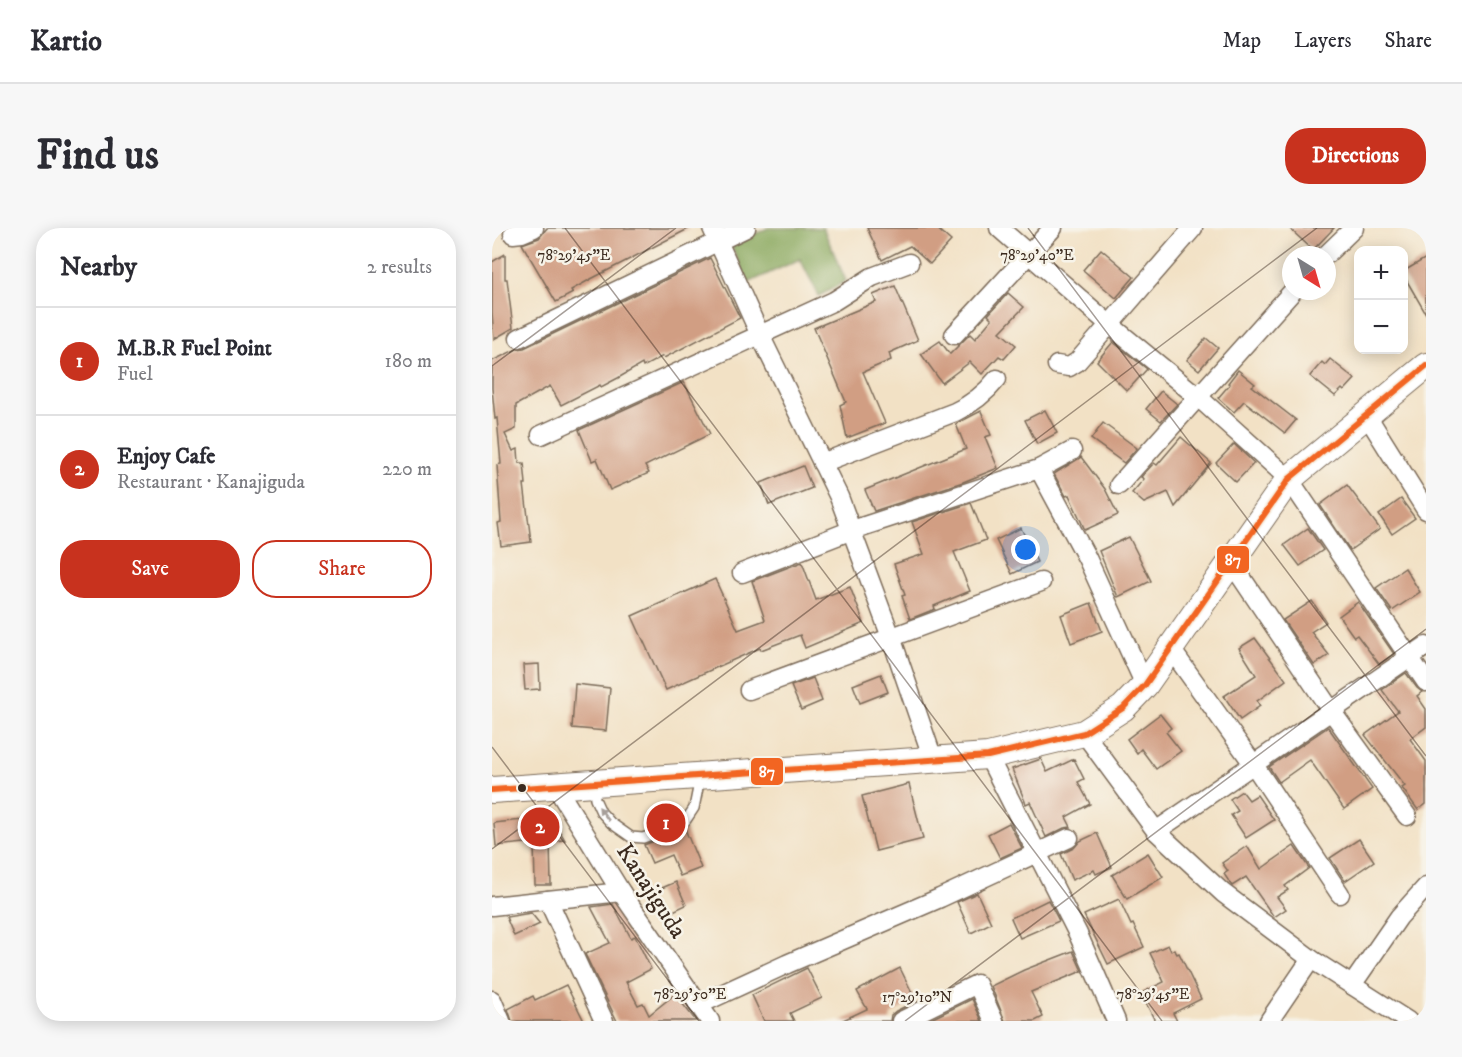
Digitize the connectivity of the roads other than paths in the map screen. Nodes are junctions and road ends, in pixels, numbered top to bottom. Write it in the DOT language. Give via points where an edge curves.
graph roads {
  1 [pos="534,228"];
  2 [pos="746,228"];
  3 [pos="999,228"];
  4 [pos="1053,228"];
  5 [pos="1193,228"];
  6 [pos="1354,228"];
  7 [pos="513,234"];
  8 [pos="715,234"];
  9 [pos="1335,246"];
  10 [pos="1030,255"];
  11 [pos="909,263"];
  12 [pos="1285,300"];
  13 [pos="1110,325"];
  14 [pos="760,335"];
  15 [pos="954,335"];
  16 [pos="519,338"];
  17 [pos="1057,365"];
  18 [pos="1426,366"];
  19 [pos="997,379"];
  20 [pos="1198,397"];
  21 [pos="1366,414"];
  22 [pos="541,435"];
  23 [pos="1072,452"];
  24 [pos="822,463"];
  25 [pos="1039,469"];
  26 [pos="1288,479"];
  27 [pos="1119,485"];
  28 [pos="1426,510"];
  29 [pos="852,531"];
  30 [pos="1231,562"];
  31 [pos="742,573"];
  32 [pos="1041,582"];
  33 [pos="891,638"];
  34 [pos="1426,646"];
  35 [pos="1171,649"];
  36 [pos="1410,658"];
  37 [pos="1426,682"];
  38 [pos="1145,685"];
  39 [pos="749,690"];
  40 [pos="1332,712"];
  41 [pos="1084,734"];
  42 [pos="988,756"];
  43 [pos="933,759"];
  44 [pos="1254,765"];
  45 [pos="700,776"];
  46 [pos="594,783"];
  47 [pos="555,785"];
  48 [pos="492,790"];
  49 [pos="1407,816"];
  50 [pos="1156,831"];
  51 [pos="1069,838"];
  52 [pos="1038,852"];
  53 [pos="1426,887"];
  54 [pos="621,892"];
  55 [pos="1340,894"];
  56 [pos="548,900"];
  57 [pos="492,906"];
  58 [pos="1311,959"];
  59 [pos="1352,985"];
  60 [pos="492,1000"];
  61 [pos="698,1005"];
  62 [pos="501,1021"];
  63 [pos="604,1021"];
  64 [pos="710,1021"];
  65 [pos="901,1021"];
  66 [pos="994,1021"];
  67 [pos="1116,1021"];
  68 [pos="1269,1021"];
  69 [pos="1408,1021"];
  1 -- 7 [label="street"];
  2 -- 8 [label="street"];
  3 -- 10 [label="street"];
  4 -- 10 [label="street"];
  5 -- 13 [label="street"];
  6 -- 9 [label="street"];
  8 -- 14 [label="street"];
  8 -- 16 [label="street"];
  10 -- 13 [label="street"];
  10 -- 15 [label="street"];
  11 -- 14 [label="street" via="872,277 847,294"];
  12 -- 20 [label="street"];
  13 -- 17 [label="street" via="1077,362"];
  13 -- 20 [label="street"];
  14 -- 22 [label="street"];
  14 -- 24 [label="street"];
  18 -- 21 [label="main road"];
  19 -- 24 [label="street" via="971,405"];
  20 -- 26 [label="street"];
  20 -- 27 [label="street"];
  21 -- 26 [label="main road"];
  21 -- 28 [label="street"];
  23 -- 25 [label="street"];
  24 -- 29 [label="street"];
  25 -- 29 [label="street"];
  25 -- 38 [label="street" via="1087,558"];
  26 -- 30 [label="main road"];
  26 -- 36 [label="street"];
  29 -- 31 [label="street"];
  29 -- 33 [label="street"];
  30 -- 35 [label="main road"];
  30 -- 40 [label="street"];
  32 -- 33 [label="street"];
  33 -- 39 [label="street"];
  33 -- 43 [label="street"];
  34 -- 36 [label="street"];
  35 -- 38 [label="main road"];
  35 -- 44 [label="street"];
  36 -- 37 [label="street"];
  36 -- 40 [label="street"];
  38 -- 41 [label="main road" via="1123,708"];
  40 -- 44 [label="street"];
  40 -- 49 [label="street"];
  41 -- 42 [label="main road"];
  41 -- 50 [label="street"];
  42 -- 43 [label="main road"];
  42 -- 52 [label="street"];
  43 -- 45 [label="main road"];
  44 -- 50 [label="street"];
  44 -- 55 [label="street"];
  45 -- 46 [label="main road"];
  45 -- 46 [label="lane, one-way" via="694,808 686,820 643,838 621,831 601,812 595,800"];
  46 -- 47 [label="main road"];
  47 -- 48 [label="main road"];
  47 -- 54 [label="street, Kanajiguda"];
  50 -- 58 [label="street" via="1223,893"];
  51 -- 52 [label="street"];
  52 -- 61 [label="street"];
  52 -- 67 [label="street"];
  53 -- 59 [label="street" via="1399,917"];
  54 -- 56 [label="street"];
  54 -- 61 [label="street, Kanajiguda"];
  56 -- 57 [label="street"];
  56 -- 63 [label="street"];
  58 -- 59 [label="street"];
  58 -- 68 [label="street"];
  59 -- 69 [label="street"];
  60 -- 62 [label="street"];
  61 -- 64 [label="street, Kanajiguda"];
  65 -- 66 [label="street" via="977,984"];
}
